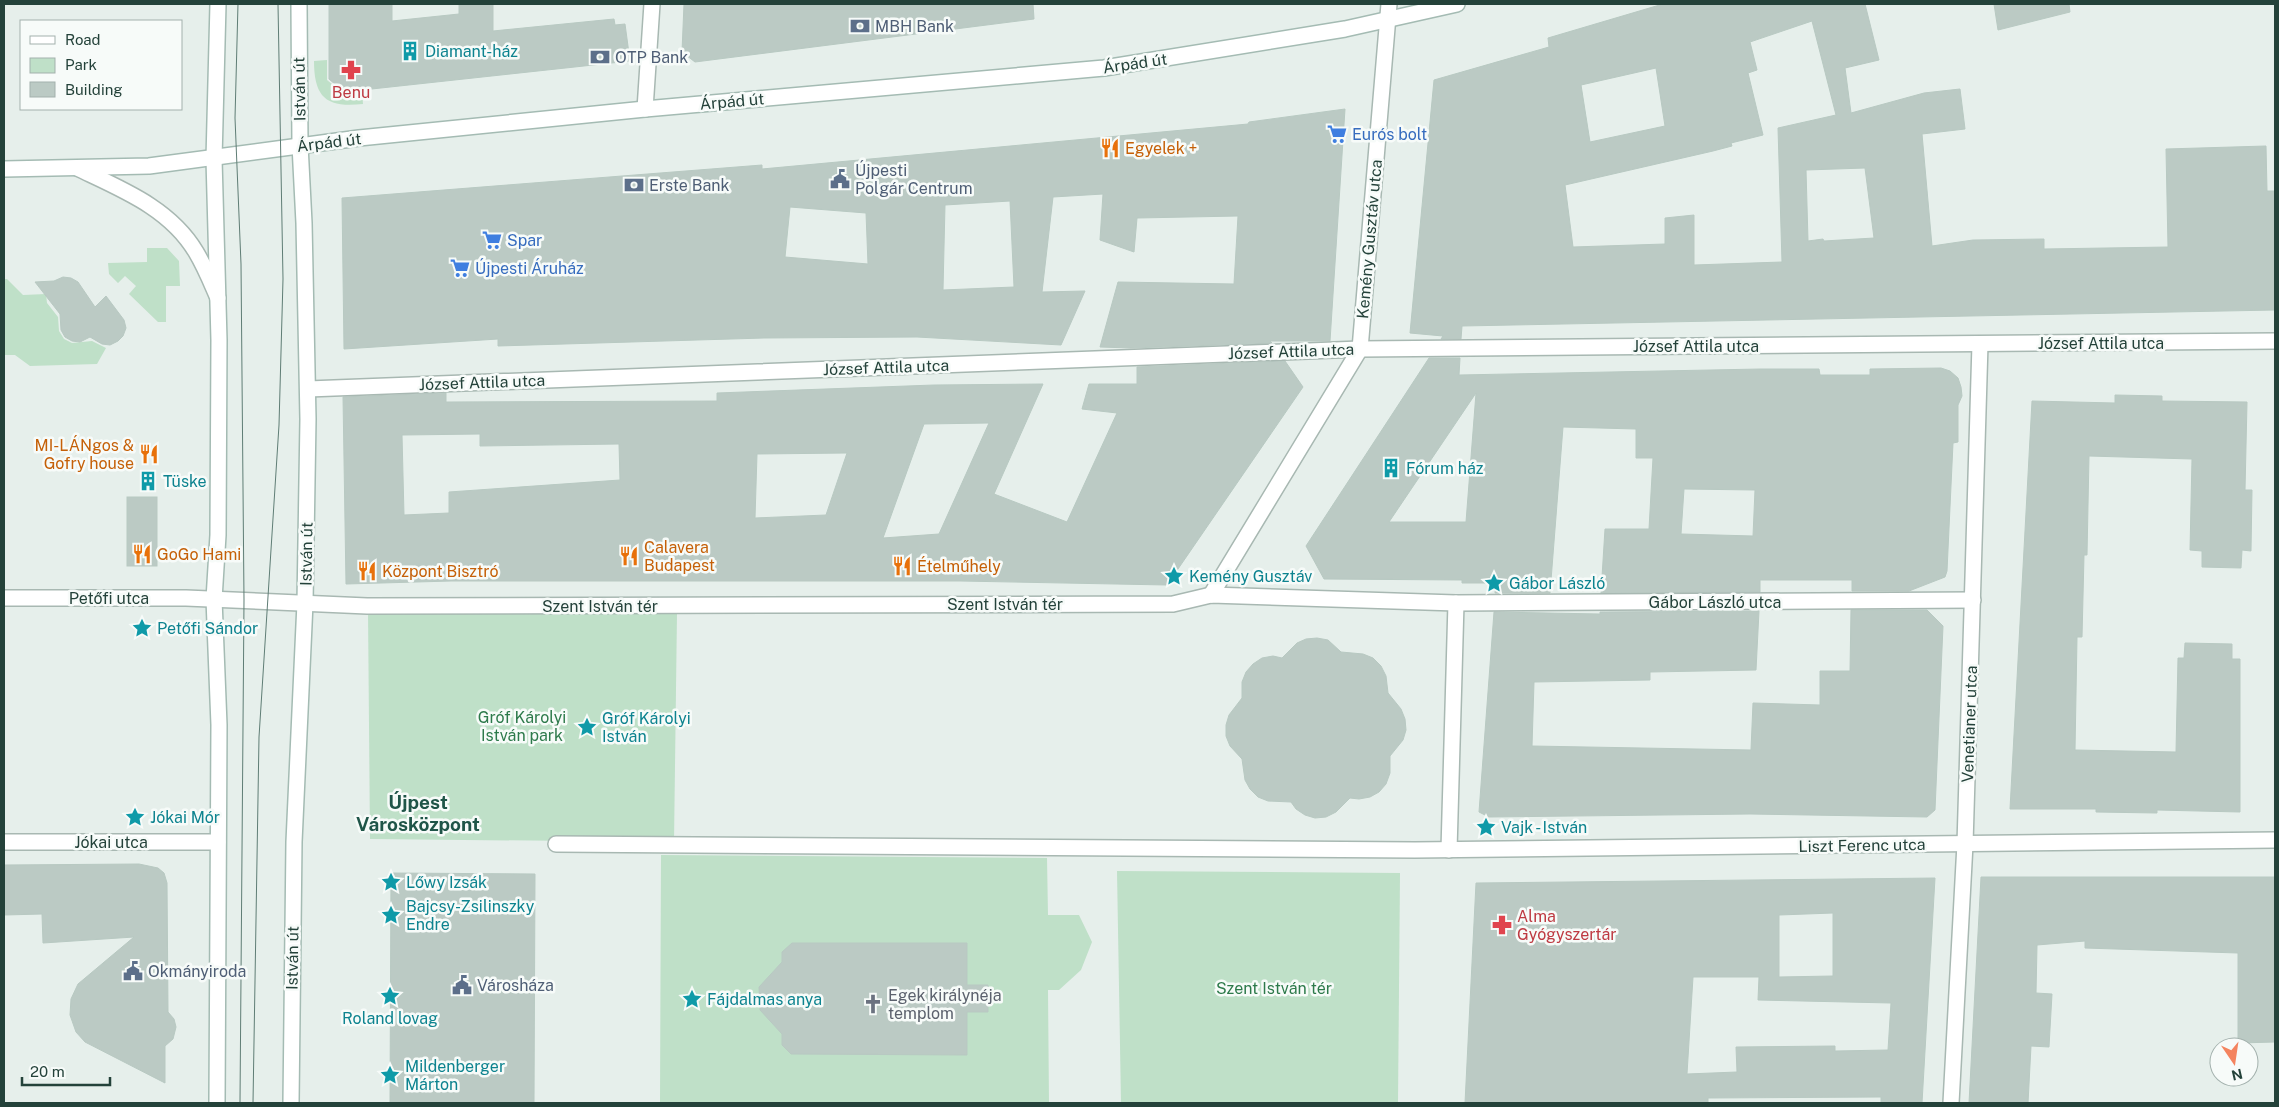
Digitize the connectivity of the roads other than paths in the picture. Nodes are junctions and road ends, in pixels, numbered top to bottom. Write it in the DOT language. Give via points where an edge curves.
graph roads {
  1 [pos="218,4"];
  2 [pos="299,4"];
  3 [pos="652,4"];
  4 [pos="1389,4"];
  5 [pos="1457,4"];
  6 [pos="1387,21"];
  7 [pos="645,109"];
  8 [pos="300,145"];
  9 [pos="214,159"];
  10 [pos="77,168"];
  11 [pos="4,169"];
  12 [pos="218,299"];
  13 [pos="2275,341"];
  14 [pos="1980,344"];
  15 [pos="1360,349"];
  16 [pos="308,389"];
  17 [pos="1211,595"];
  18 [pos="4,598"];
  19 [pos="214,599"];
  20 [pos="1973,600"];
  21 [pos="305,603"];
  22 [pos="1456,604"];
  23 [pos="2275,840"];
  24 [pos="4,842"];
  25 [pos="218,842"];
  26 [pos="556,844"];
  27 [pos="1965,844"];
  28 [pos="1449,850"];
  29 [pos="216,1103"];
  30 [pos="291,1103"];
  31 [pos="1951,1103"];
  1 -- 9 [label="street"];
  2 -- 8 [label="street, István út"];
  3 -- 7 [label="street"];
  4 -- 6 [label="street, Kemény Gusztáv utca"];
  5 -- 6 [label="street, Árpád út"];
  6 -- 7 [label="street, Árpád út" via="1104,68"];
  6 -- 15 [label="street, Kemény Gusztáv utca"];
  7 -- 8 [label="street, Árpád út"];
  8 -- 9 [label="street, Árpád út"];
  8 -- 16 [label="street, István út"];
  9 -- 10 [label="street, Árpád út" via="148,166"];
  9 -- 12 [label="street"];
  10 -- 11 [label="street, Árpád út"];
  10 -- 12 [label="street" via="127,192 165,216 196,252"];
  12 -- 19 [label="street" via="218,545"];
  13 -- 14 [label="street, József Attila utca"];
  14 -- 15 [label="street, József Attila utca"];
  14 -- 20 [label="street, Venetianer utca"];
  15 -- 16 [label="street, József Attila utca"];
  15 -- 17 [label="street, Kemény Gusztáv utca"];
  16 -- 21 [label="street, István út"];
  17 -- 21 [label="street, Szent István tér" via="1173,604 368,606"];
  17 -- 22 [label="street, Szent István tér"];
  18 -- 19 [label="street, Petőfi utca"];
  19 -- 21 [label="street, Petőfi utca"];
  19 -- 25 [label="street" via="219,725"];
  20 -- 22 [label="street, Gábor László utca"];
  20 -- 27 [label="street, Venetianer utca"];
  21 -- 30 [label="street, István út" via="294,842"];
  22 -- 28 [label="street"];
  23 -- 27 [label="street, Liszt Ferenc utca"];
  24 -- 25 [label="street, Jókai utca"];
  25 -- 29 [label="street"];
  26 -- 28 [label="street, Liszt Ferenc utca"];
  27 -- 28 [label="street, Liszt Ferenc utca"];
  27 -- 31 [label="street, Venetianer utca"];
}
